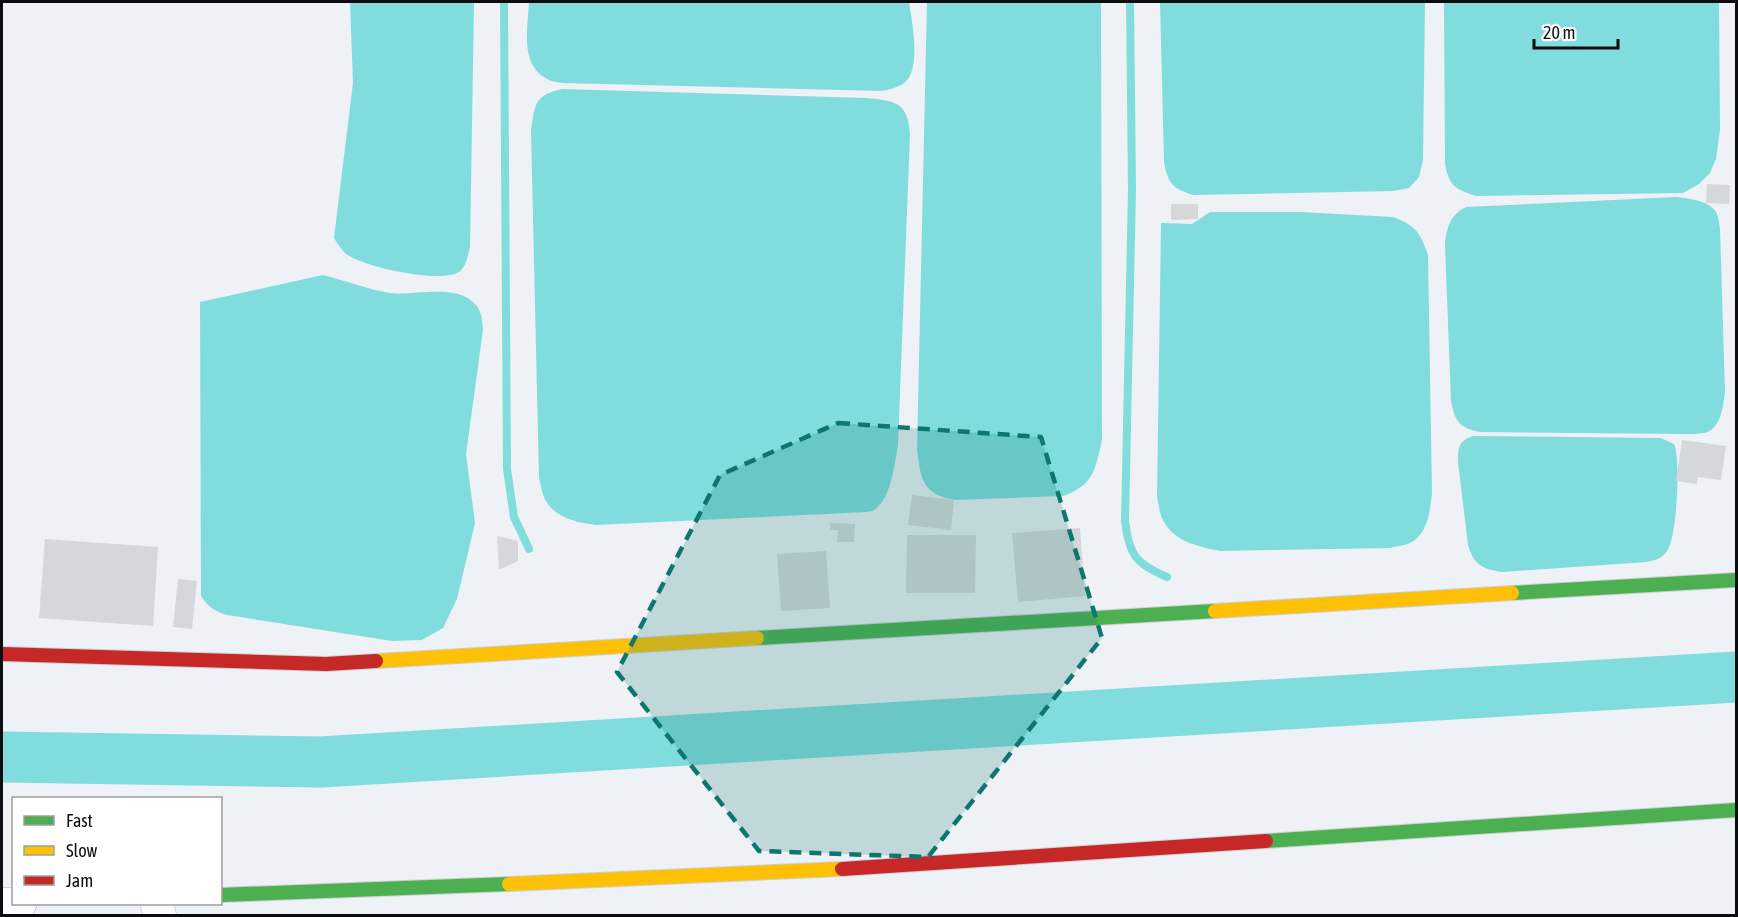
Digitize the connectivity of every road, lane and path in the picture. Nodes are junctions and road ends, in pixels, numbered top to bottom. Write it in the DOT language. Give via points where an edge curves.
graph roads {
  1 [pos="1737,580"];
  2 [pos="2,654"];
  3 [pos="1737,810"];
  4 [pos="222,895"];
  1 -- 2 [label="street" via="326,664"];
  3 -- 4 [label="street" via="803,872"];
}
